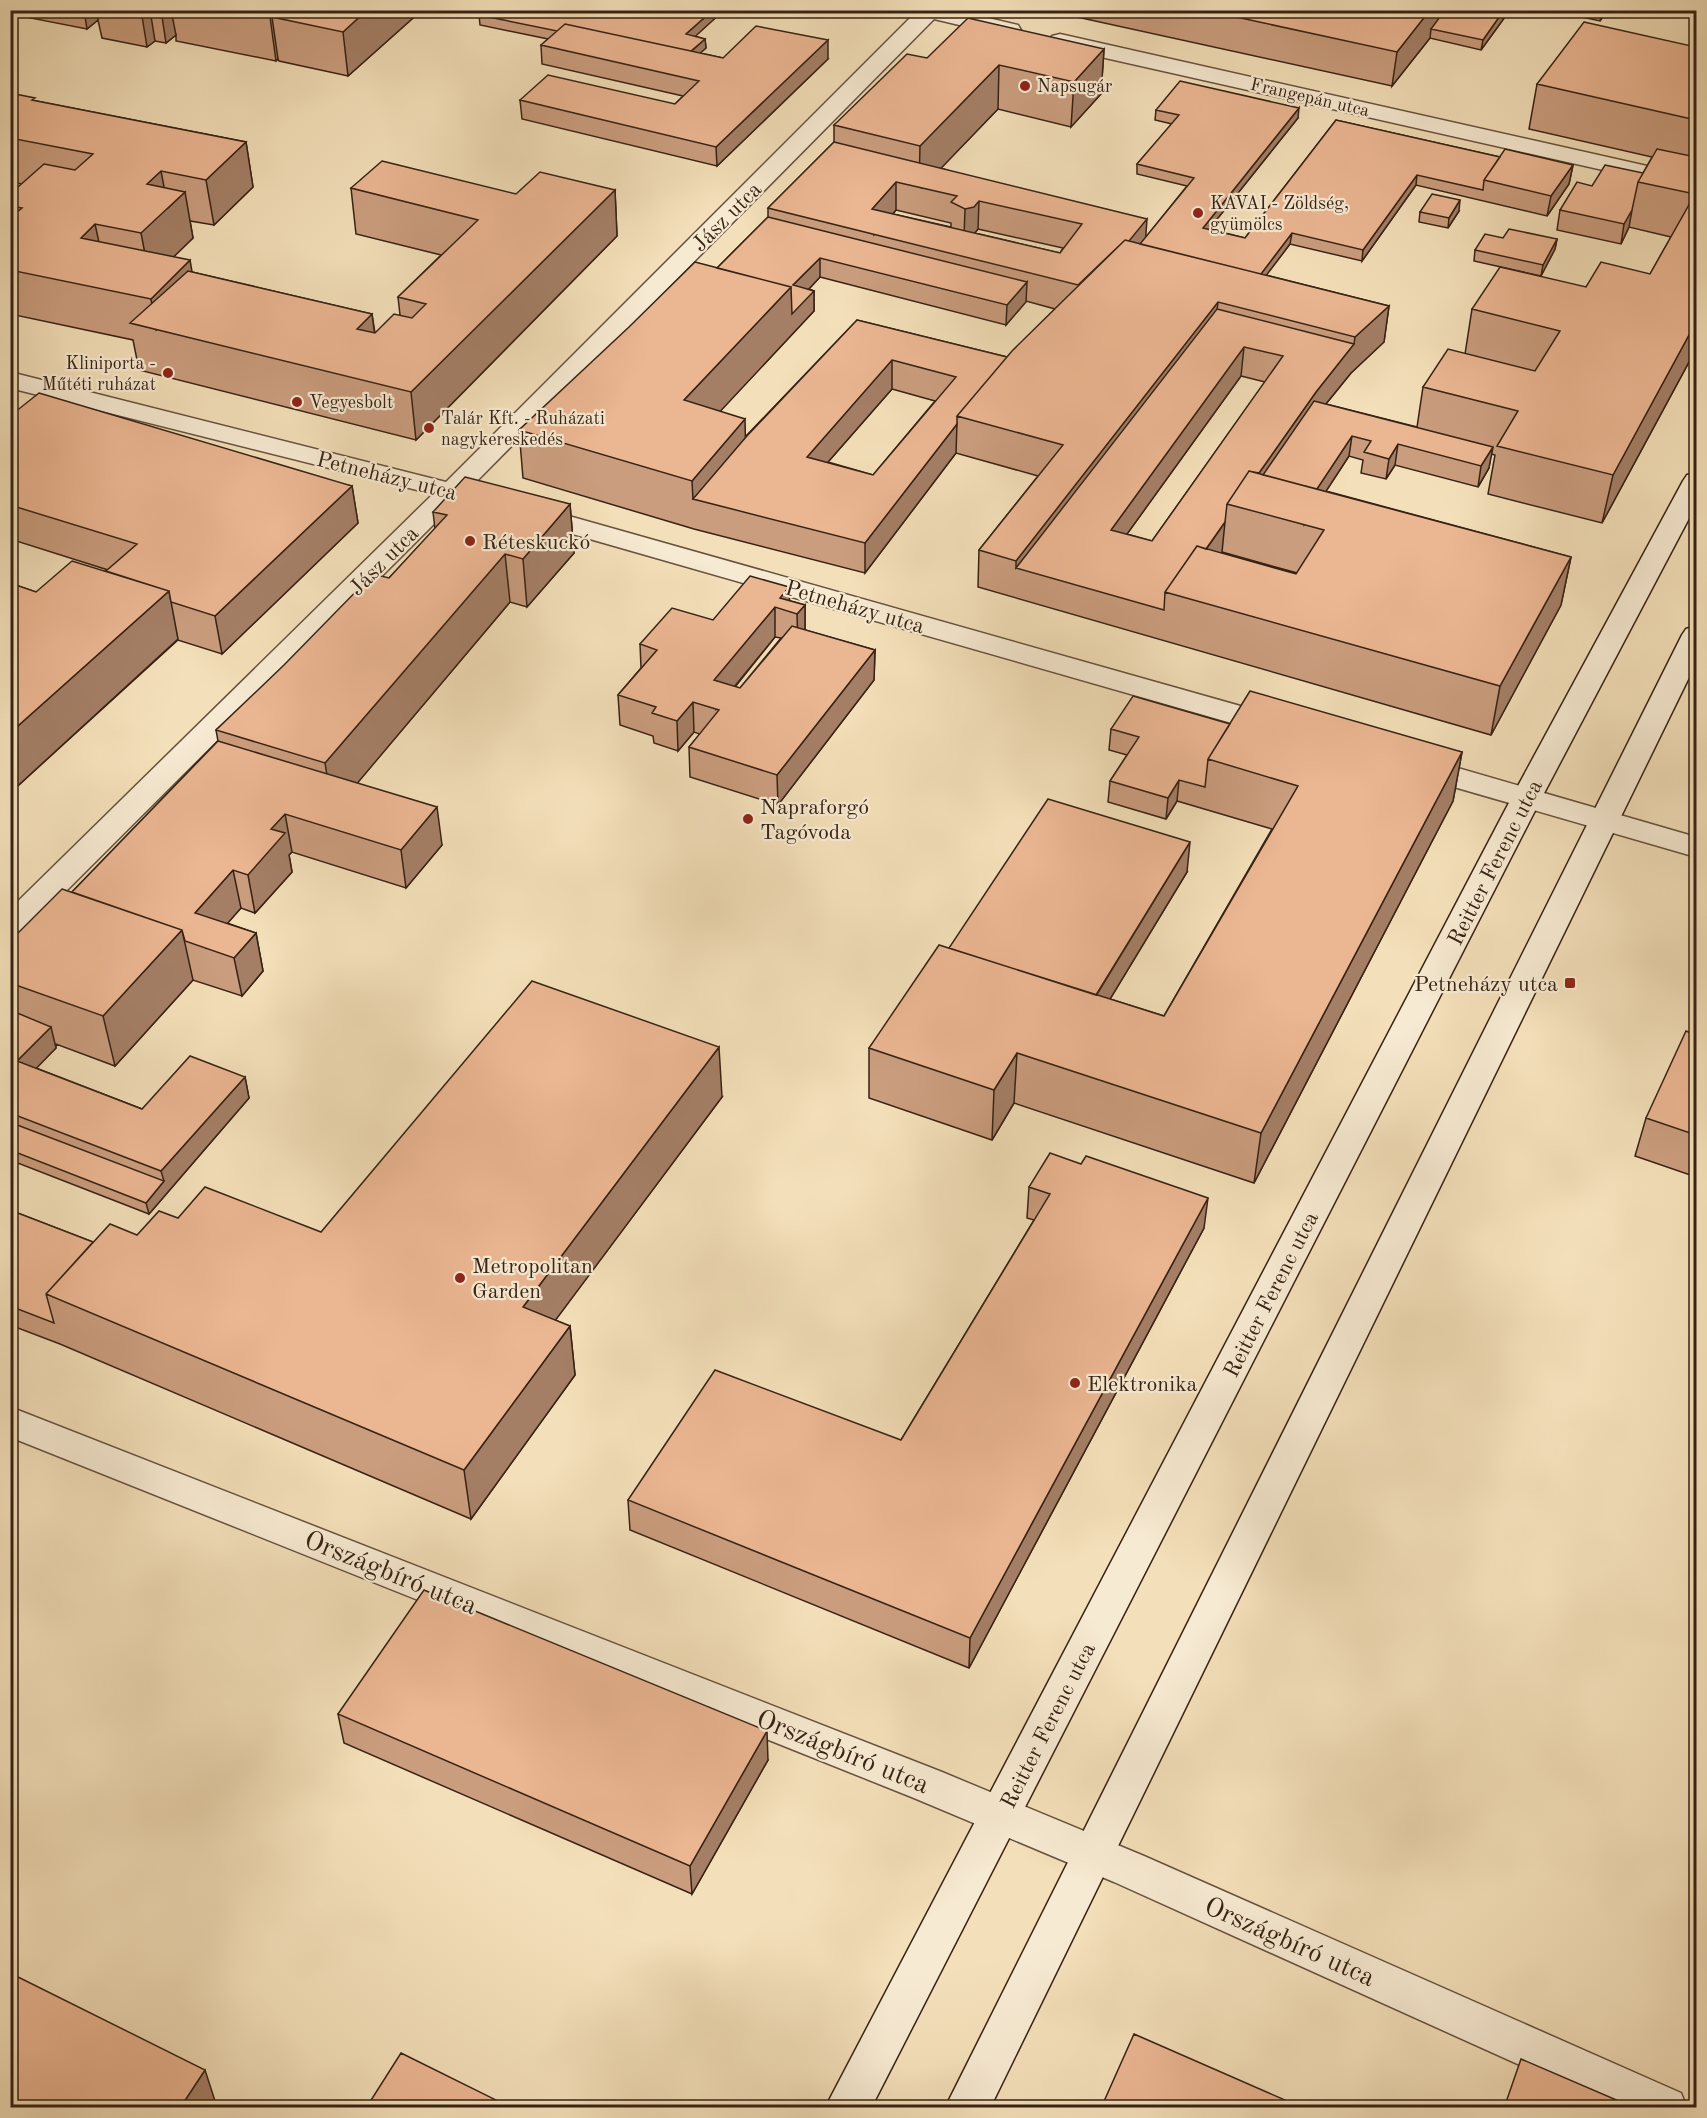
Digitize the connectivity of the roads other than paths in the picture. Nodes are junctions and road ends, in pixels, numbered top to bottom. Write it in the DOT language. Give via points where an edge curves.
graph roads {
  1 [pos="927,11"];
  2 [pos="1696,184"];
  3 [pos="10,380"];
  4 [pos="1696,481"];
  5 [pos="452,491"];
  6 [pos="1696,635"];
  7 [pos="1301,733"];
  8 [pos="1393,759"];
  9 [pos="1527,797"];
  10 [pos="1603,819"];
  11 [pos="1696,847"];
  12 [pos="10,928"];
  13 [pos="10,1421"];
  14 [pos="1000,1816"];
  15 [pos="1093,1853"];
  16 [pos="847,2108"];
  17 [pos="967,2108"];
  18 [pos="1665,2108"];
  1 -- 2 [label="street, Frangepán utca"];
  1 -- 5 [label="street, Jász utca"];
  3 -- 5 [label="street, Petneházy utca"];
  4 -- 9 [label="street, Reitter Ferenc utca"];
  5 -- 7 [label="street, Petneházy utca"];
  5 -- 12 [label="street, Jász utca"];
  6 -- 10 [label="street"];
  8 -- 9 [label="street"];
  9 -- 10 [label="street"];
  9 -- 14 [label="street, Reitter Ferenc utca"];
  10 -- 11 [label="street"];
  10 -- 15 [label="street"];
  13 -- 14 [label="street, Országbíró utca"];
  14 -- 15 [label="street, Országbíró utca"];
  14 -- 16 [label="street, Reitter Ferenc utca"];
  15 -- 17 [label="street"];
  15 -- 18 [label="street, Országbíró utca"];
}
